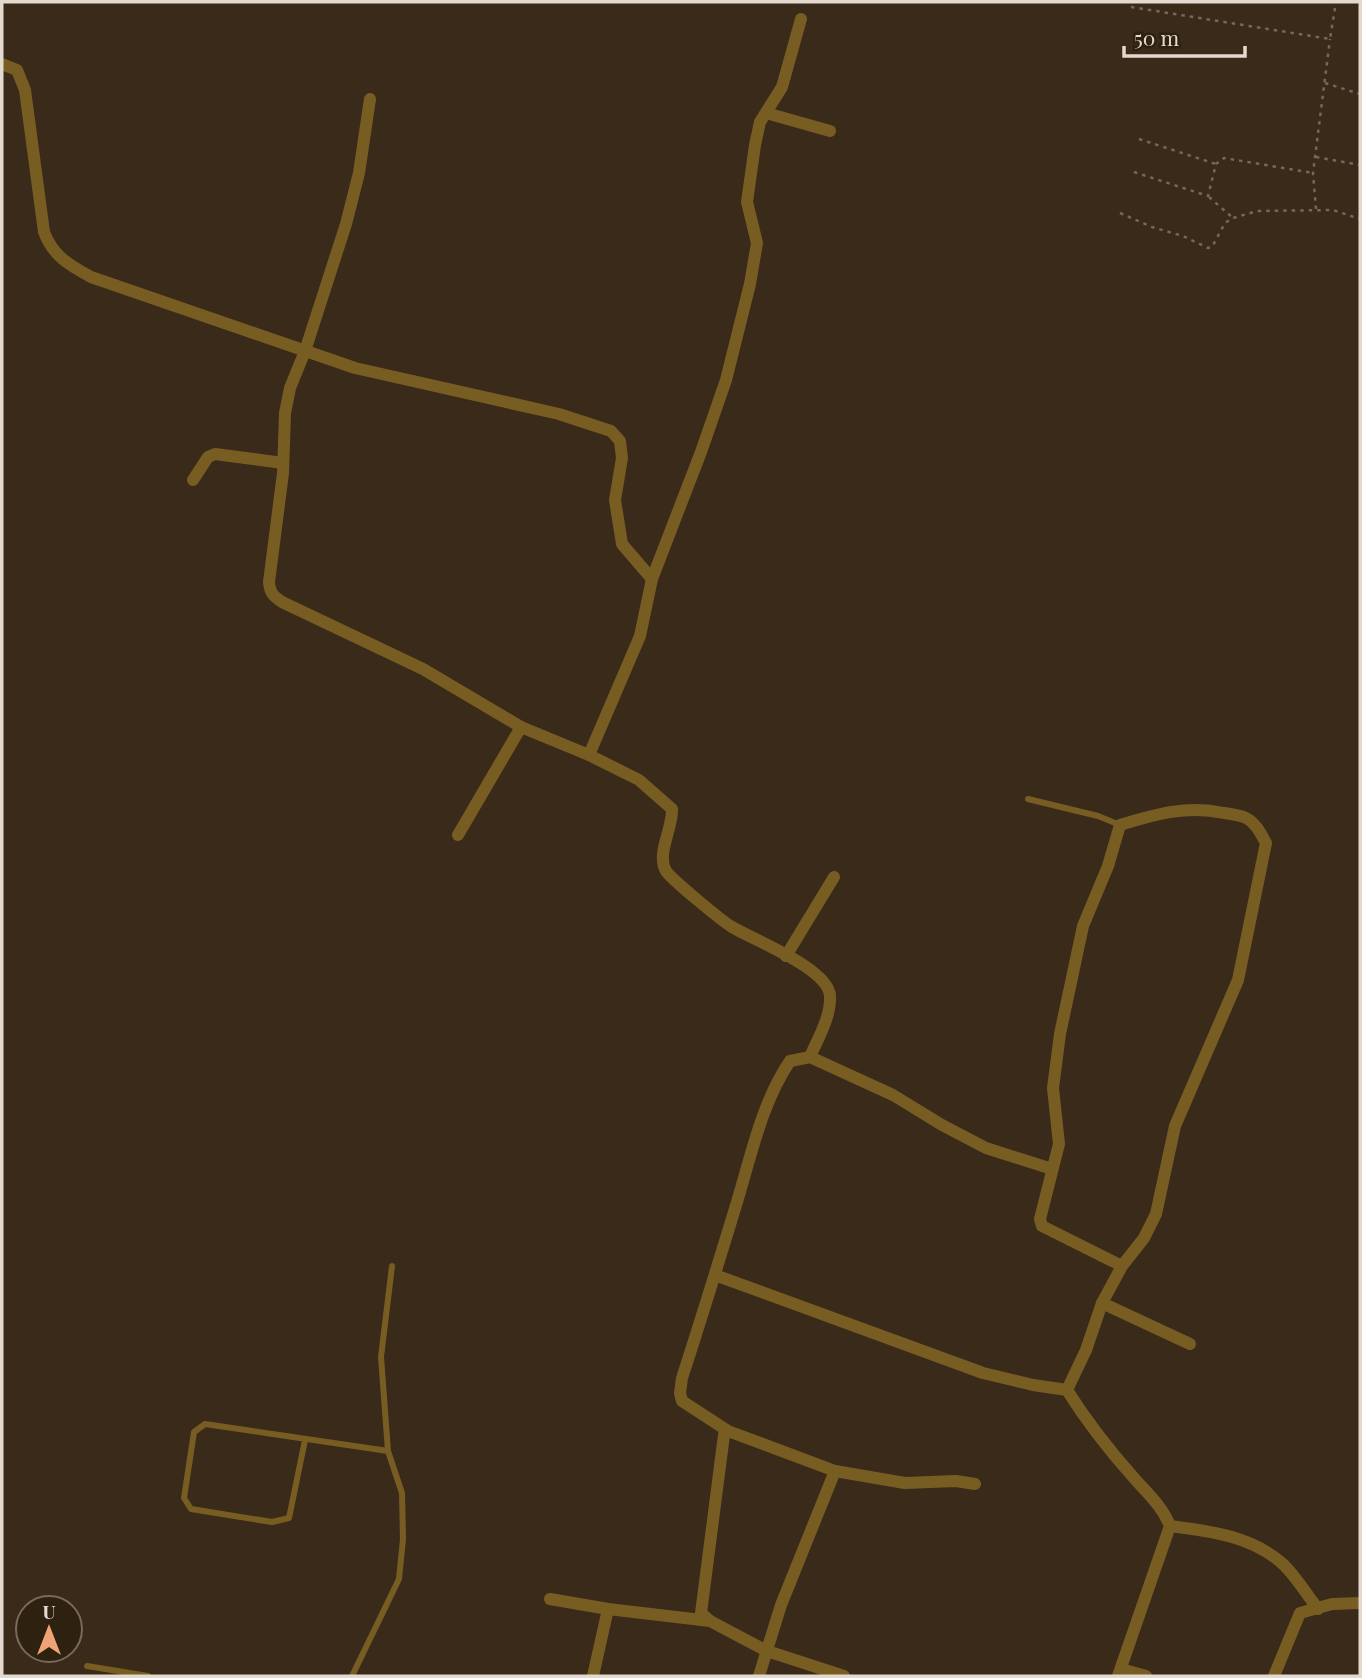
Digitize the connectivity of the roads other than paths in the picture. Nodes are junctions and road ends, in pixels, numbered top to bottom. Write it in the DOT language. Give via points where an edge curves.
graph roads {
  1 [pos="800,19"];
  2 [pos="2,64"];
  3 [pos="370,99"];
  4 [pos="765,113"];
  5 [pos="830,131"];
  6 [pos="305,351"];
  7 [pos="283,463"];
  8 [pos="192,480"];
  9 [pos="652,579"];
  10 [pos="521,727"];
  11 [pos="590,755"];
  12 [pos="1028,799"];
  13 [pos="1120,825"];
  14 [pos="458,835"];
  15 [pos="834,877"];
  16 [pos="786,956"];
  17 [pos="810,1056"];
  18 [pos="1052,1170"];
  19 [pos="391,1266"];
  20 [pos="1122,1266"];
  21 [pos="715,1275"];
  22 [pos="1102,1303"];
  23 [pos="1190,1344"];
  24 [pos="1067,1390"];
  25 [pos="728,1431"];
  26 [pos="305,1440"];
  27 [pos="388,1451"];
  28 [pos="835,1471"];
  29 [pos="975,1484"];
  30 [pos="1170,1526"];
  31 [pos="551,1598"];
  32 [pos="1360,1602"];
  33 [pos="608,1609"];
  34 [pos="1318,1609"];
  35 [pos="710,1621"];
  36 [pos="767,1651"];
  37 [pos="87,1666"];
  38 [pos="1120,1673"];
  39 [pos="148,1676"];
  40 [pos="352,1676"];
  41 [pos="593,1676"];
  42 [pos="759,1676"];
  43 [pos="844,1676"];
  44 [pos="1146,1676"];
  45 [pos="1274,1676"];
  1 -- 4 [label="street" via="782,87"];
  2 -- 6 [label="street" via="17,69 25,90 44,232 64,262 118,287"];
  3 -- 6 [label="street" via="359,173"];
  4 -- 5 [label="street"];
  4 -- 9 [label="street" via="747,202 757,243 750,284 726,380"];
  6 -- 7 [label="street" via="285,413"];
  6 -- 9 [label="street" via="355,368 559,414 611,431 620,441 622,458 615,500 622,544"];
  7 -- 8 [label="street" via="215,454"];
  7 -- 10 [label="street" via="269,582 273,597 423,669"];
  9 -- 11 [label="street" via="640,636"];
  10 -- 11 [label="street"];
  10 -- 14 [label="street"];
  11 -- 16 [label="street" via="639,780 672,809 673,822 662,859 666,872 729,925"];
  12 -- 13 [label="lane"];
  13 -- 18 [label="street" via="1083,926 1060,1034 1054,1088 1059,1144"];
  13 -- 20 [label="street" via="1165,811 1206,810 1247,818 1266,844 1238,981 1175,1126 1156,1214"];
  15 -- 16 [label="street"];
  16 -- 17 [label="street" via="824,981 830,993 829,1013"];
  17 -- 18 [label="street" via="893,1095 986,1148"];
  17 -- 21 [label="street" via="790,1061 774,1093"];
  18 -- 20 [label="street" via="1040,1212 1042,1226"];
  19 -- 27 [label="lane" via="381,1357"];
  20 -- 22 [label="street"];
  21 -- 24 [label="street" via="983,1373"];
  21 -- 25 [label="street" via="680,1393 682,1401"];
  22 -- 23 [label="street"];
  22 -- 24 [label="street"];
  24 -- 30 [label="street" via="1085,1419 1161,1508"];
  25 -- 28 [label="street"];
  25 -- 35 [label="street" via="700,1610"];
  26 -- 26 [label="lane" via="205,1424 194,1432 184,1498 191,1509 272,1522 289,1518"];
  26 -- 27 [label="lane"];
  27 -- 40 [label="lane" via="402,1493 398,1579"];
  28 -- 29 [label="street" via="905,1483 956,1480"];
  28 -- 36 [label="street"];
  30 -- 34 [label="street" via="1227,1535 1258,1547 1283,1565"];
  30 -- 38 [label="street"];
  31 -- 33 [label="street"];
  32 -- 34 [label="street"];
  33 -- 35 [label="street"];
  33 -- 41 [label="street"];
  34 -- 45 [label="street" via="1300,1613"];
  35 -- 36 [label="street"];
  36 -- 42 [label="street"];
  36 -- 43 [label="street"];
  37 -- 39 [label="lane"];
  38 -- 44 [label="street"];
}
